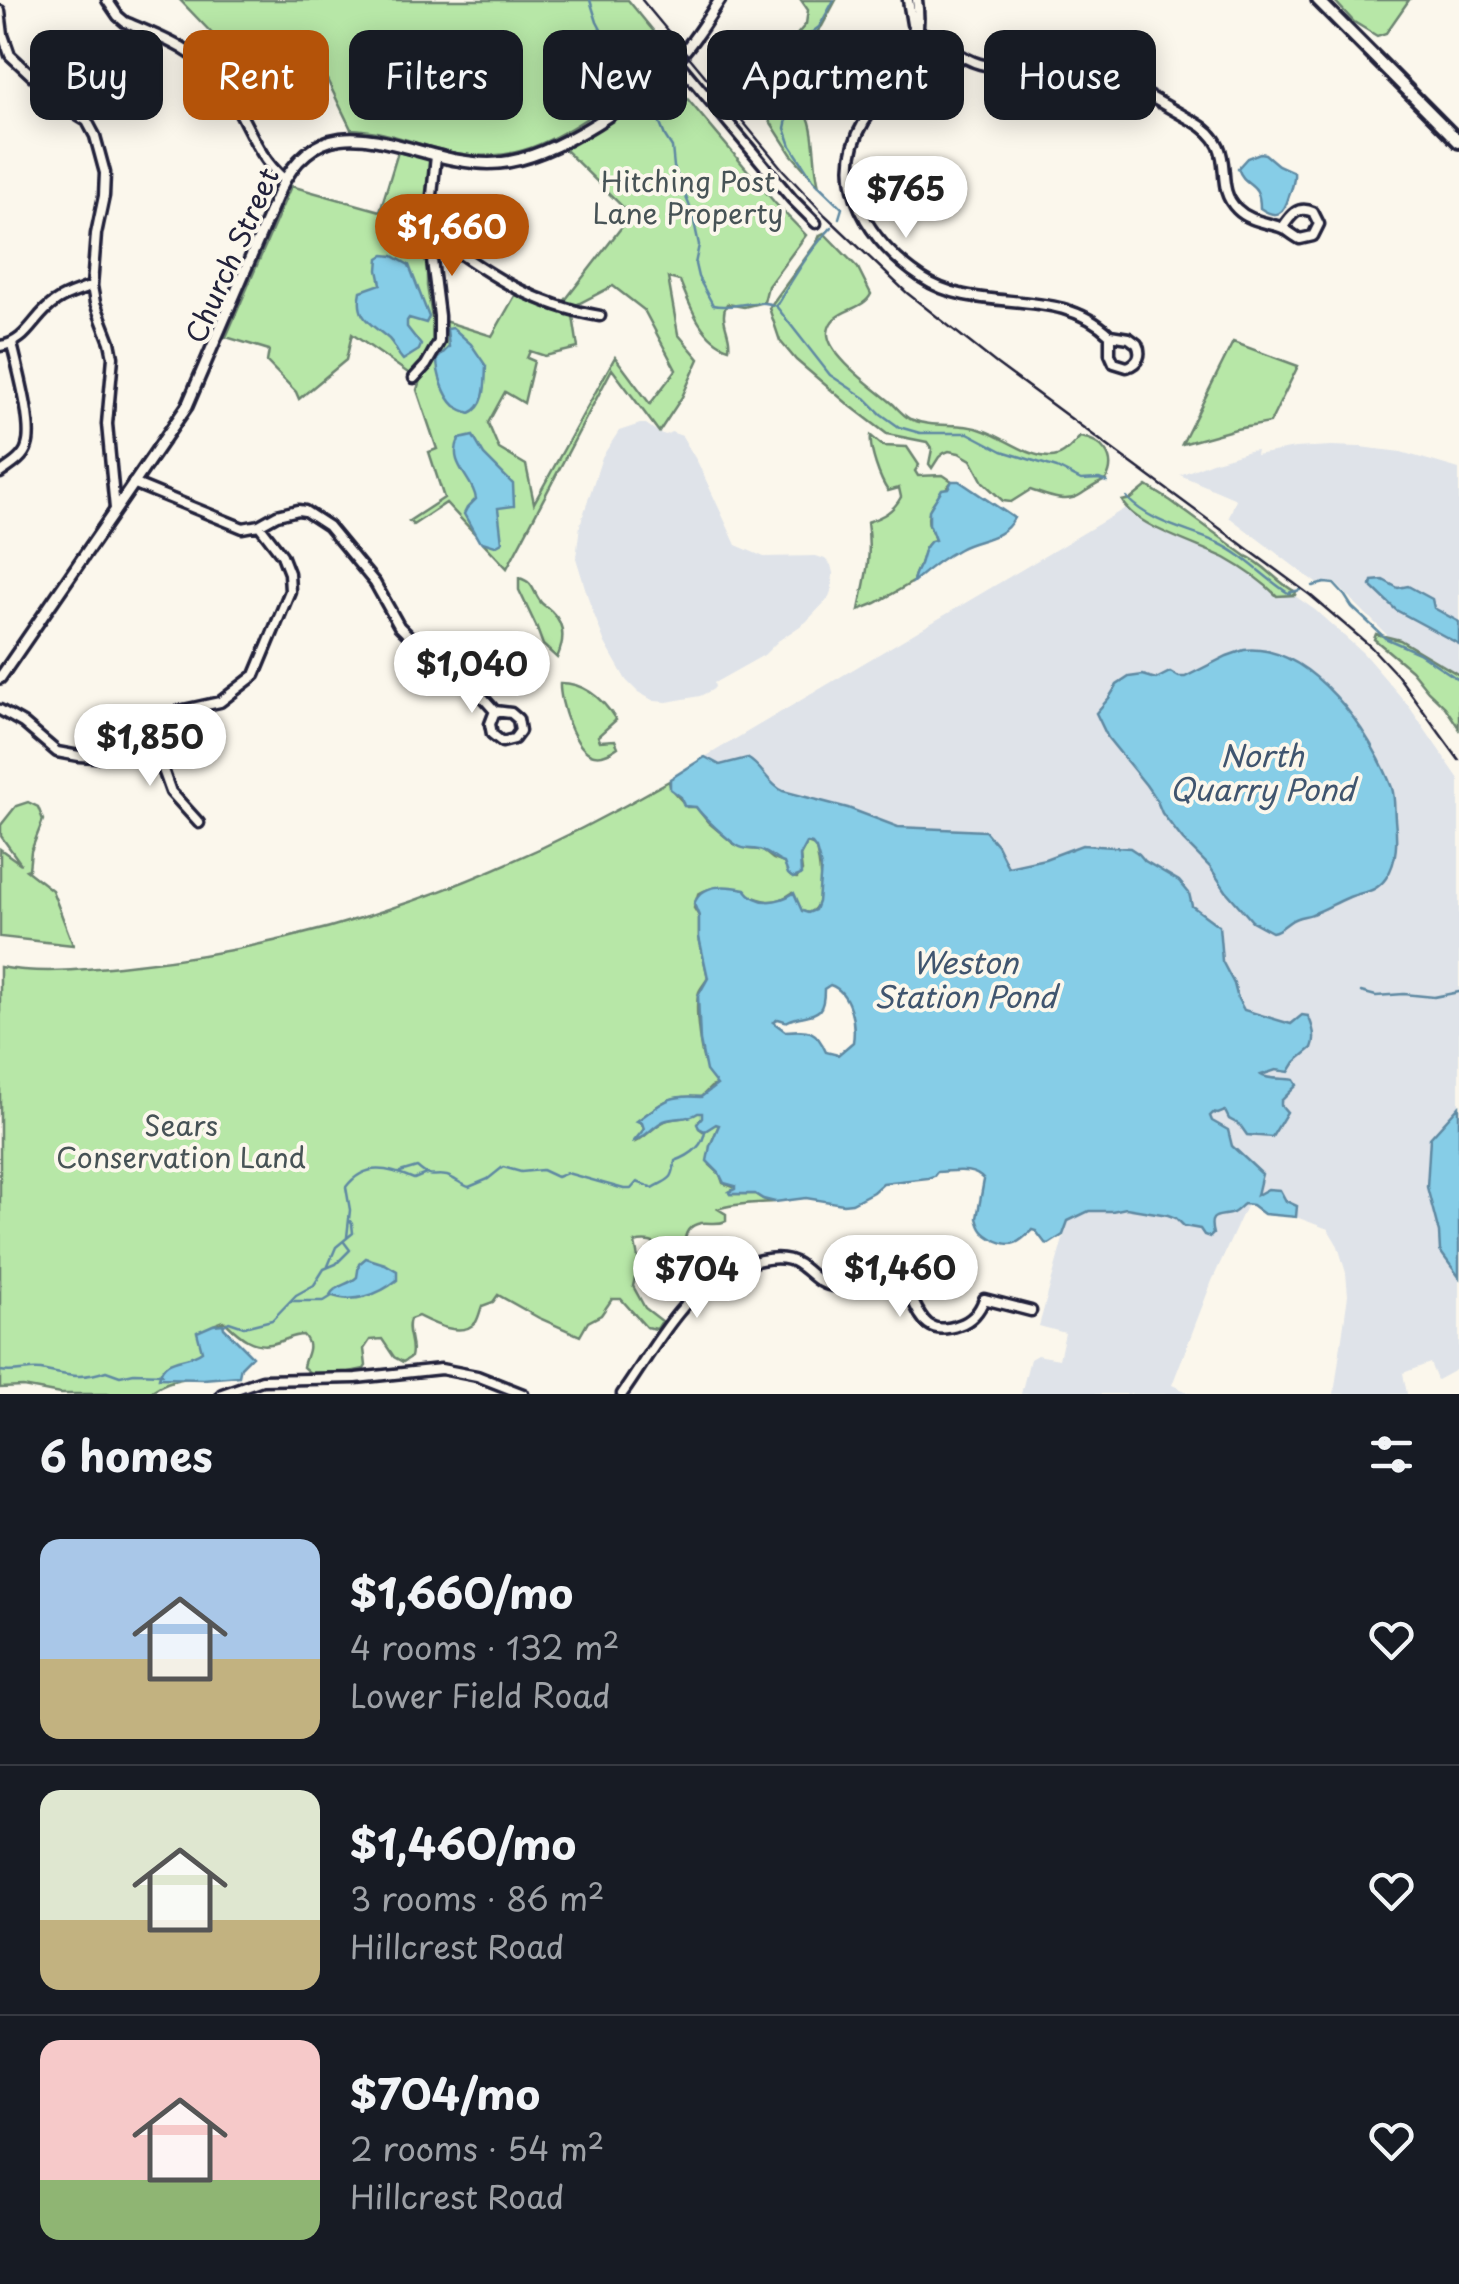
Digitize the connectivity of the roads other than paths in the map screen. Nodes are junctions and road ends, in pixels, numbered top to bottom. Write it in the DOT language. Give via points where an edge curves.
graph roads {
  1 [pos="107,0"];
  2 [pos="720,0"];
  3 [pos="908,0"];
  4 [pos="917,0"];
  5 [pos="1318,0"];
  6 [pos="0,11"];
  7 [pos="917,30"];
  8 [pos="918,30"];
  9 [pos="687,47"];
  10 [pos="964,57"];
  11 [pos="687,73"];
  12 [pos="600,120"];
  13 [pos="866,120"];
  14 [pos="1459,142"];
  15 [pos="436,156"];
  16 [pos="284,180"];
  17 [pos="816,223"];
  18 [pos="1283,227"];
  19 [pos="435,236"];
  20 [pos="92,286"];
  21 [pos="600,316"];
  22 [pos="1110,335"];
  23 [pos="12,344"];
  24 [pos="0,346"];
  25 [pos="414,378"];
  26 [pos="0,473"];
  27 [pos="134,483"];
  28 [pos="116,509"];
  29 [pos="259,525"];
  30 [pos="0,678"];
  31 [pos="0,710"];
  32 [pos="495,712"];
  33 [pos="148,728"];
  34 [pos="199,823"];
  35 [pos="1031,1311"];
  36 [pos="222,1394"];
  37 [pos="523,1394"];
  38 [pos="622,1394"];
  1 -- 16 [label="street" via="125,22 182,47 220,80"];
  2 -- 9 [label="street, Church Street"];
  3 -- 7 [label="street"];
  4 -- 8 [label="street"];
  5 -- 14 [label="main road"];
  6 -- 20 [label="street" via="10,55 87,121 95,136 105,173"];
  10 -- 18 [label="street" via="984,65 1090,67 1193,121 1219,143 1233,205"];
  11 -- 17 [label="street"];
  12 -- 15 [label="street, Church Street" via="518,160"];
  13 -- 22 [label="street" via="854,147 852,187 867,224 896,258 938,286 1070,310"];
  15 -- 16 [label="street, Church Street" via="342,137 315,147"];
  15 -- 19 [label="street"];
  16 -- 27 [label="street, Church Street" via="187,406"];
  18 -- 18 [label="street" via="1304,240 1319,224 1304,209"];
  19 -- 21 [label="street" via="505,284 566,310"];
  19 -- 25 [label="street" via="439,342"];
  20 -- 23 [label="street" via="55,302"];
  20 -- 28 [label="street" via="112,357 107,424"];
  22 -- 22 [label="street" via="1137,344 1136,363 1114,363"];
  23 -- 24 [label="street"];
  23 -- 26 [label="street" via="29,440"];
  27 -- 28 [label="street, Church Street"];
  27 -- 29 [label="street" via="243,528"];
  28 -- 30 [label="street, Church Street"];
  29 -- 32 [label="street" via="298,510 328,526 375,583 399,626 460,672"];
  29 -- 33 [label="street" via="282,555 290,591 254,675 220,702 178,711"];
  31 -- 33 [label="street" via="57,752 79,756 113,753"];
  32 -- 32 [label="street" via="493,736 514,739 518,719"];
  33 -- 34 [label="street" via="171,792"];
  35 -- 38 [label="street" via="984,1299 966,1323 943,1329 924,1320 905,1285 887,1273 832,1286 790,1259 753,1262 694,1295"];
  36 -- 37 [label="street" via="262,1380 441,1369"];
}
